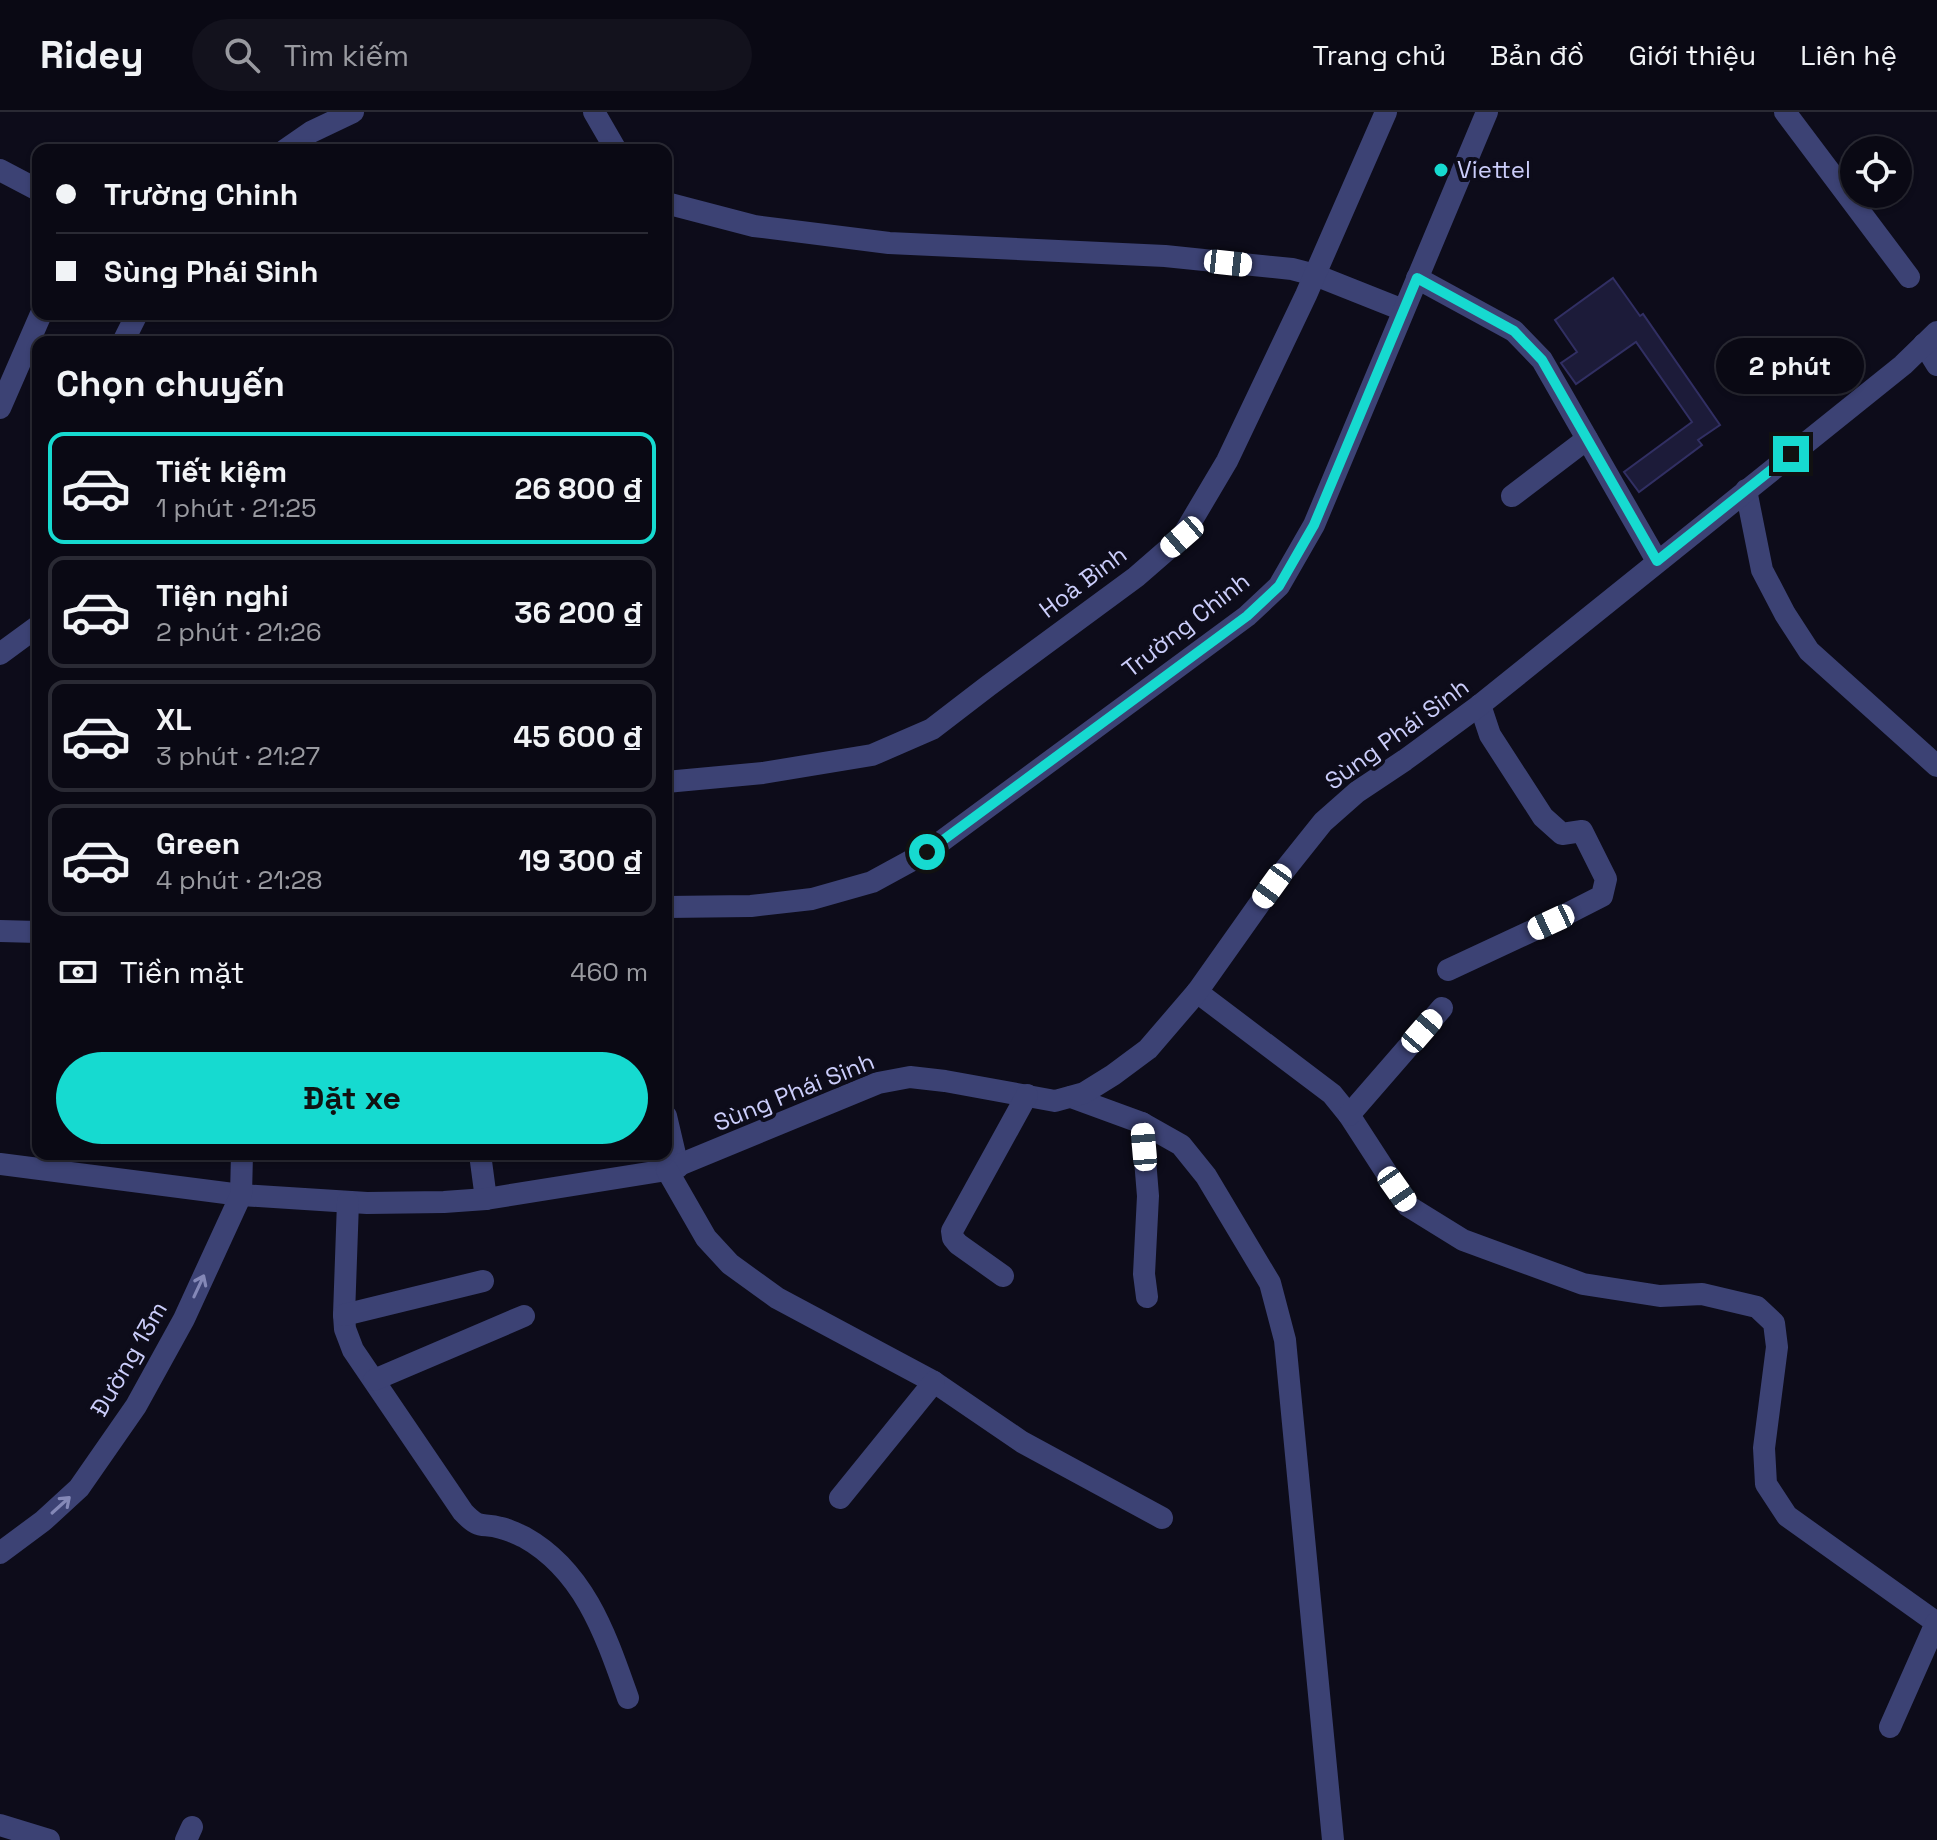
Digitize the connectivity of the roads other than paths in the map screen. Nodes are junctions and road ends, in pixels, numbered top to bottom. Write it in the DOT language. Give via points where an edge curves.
graph roads {
  1 [pos="353,112"];
  2 [pos="594,112"];
  3 [pos="1386,112"];
  4 [pos="1487,112"];
  5 [pos="1785,112"];
  6 [pos="294,144"];
  7 [pos="613,144"];
  8 [pos="0,170"];
  9 [pos="32,187"];
  10 [pos="672,205"];
  11 [pos="1315,275"];
  12 [pos="1909,277"];
  13 [pos="1417,278"];
  14 [pos="1403,310"];
  15 [pos="38,320"];
  16 [pos="1930,338"];
  17 [pos="1937,365"];
  18 [pos="0,408"];
  19 [pos="1587,439"];
  20 [pos="1746,490"];
  21 [pos="1512,496"];
  22 [pos="1657,561"];
  23 [pos="32,630"];
  24 [pos="0,654"];
  25 [pos="1480,705"];
  26 [pos="1937,766"];
  27 [pos="672,781"];
  28 [pos="672,907"];
  29 [pos="0,931"];
  30 [pos="32,932"];
  31 [pos="1448,970"];
  32 [pos="1197,992"];
  33 [pos="1442,1008"];
  34 [pos="1027,1095"];
  35 [pos="1071,1097"];
  36 [pos="1349,1115"];
  37 [pos="1142,1123"];
  38 [pos="242,1160"];
  39 [pos="481,1160"];
  40 [pos="672,1160"];
  41 [pos="0,1164"];
  42 [pos="673,1168"];
  43 [pos="241,1195"];
  44 [pos="486,1199"];
  45 [pos="348,1202"];
  46 [pos="1003,1276"];
  47 [pos="483,1281"];
  48 [pos="1147,1297"];
  49 [pos="344,1315"];
  50 [pos="524,1316"];
  51 [pos="374,1380"];
  52 [pos="934,1382"];
  53 [pos="840,1498"];
  54 [pos="1162,1518"];
  55 [pos="0,1553"];
  56 [pos="1936,1623"];
  57 [pos="628,1698"];
  58 [pos="1890,1727"];
  59 [pos="0,1825"];
  60 [pos="49,1840"];
  61 [pos="1333,1840"];
  1 -- 6 [label="street"];
  2 -- 7 [label="street"];
  3 -- 11 [label="street, Hoà Bình"];
  4 -- 13 [label="street, Trường Chinh"];
  5 -- 12 [label="street"];
  8 -- 9 [label="street"];
  10 -- 11 [label="street" via="754,226 889,243 1165,256"];
  11 -- 14 [label="street"];
  11 -- 27 [label="street, Hoà Bình" via="1227,461 1182,537 1136,577 932,729 908,740 872,755"];
  13 -- 14 [label="street, Trường Chinh"];
  13 -- 19 [label="street" via="1525,340"];
  14 -- 28 [label="street, Trường Chinh" via="1314,525 1279,586 1247,616 927,852 872,882 812,899"];
  15 -- 18 [label="street"];
  16 -- 17 [label="street"];
  16 -- 20 [label="street, Sùng Phái Sinh"];
  19 -- 21 [label="street"];
  19 -- 22 [label="street"];
  20 -- 22 [label="street, Sùng Phái Sinh"];
  20 -- 26 [label="street" via="1762,570 1809,651"];
  22 -- 25 [label="street, Sùng Phái Sinh"];
  23 -- 24 [label="street"];
  25 -- 31 [label="street" via="1490,735 1543,817 1562,834 1582,831 1606,879 1602,896"];
  25 -- 32 [label="street, Sùng Phái Sinh" via="1323,822"];
  29 -- 30 [label="street"];
  32 -- 35 [label="street, Sùng Phái Sinh" via="1148,1049"];
  32 -- 36 [label="street" via="1332,1094"];
  33 -- 36 [label="street"];
  34 -- 35 [label="street, Sùng Phái Sinh" via="1055,1101"];
  34 -- 42 [label="street, Sùng Phái Sinh" via="910,1077 878,1083"];
  34 -- 46 [label="street" via="952,1231 958,1244"];
  35 -- 37 [label="street"];
  36 -- 56 [label="street" via="1408,1206 1463,1240 1583,1284 1660,1296 1702,1294 1757,1307 1774,1323 1777,1347 1764,1448 1766,1484 1787,1516"];
  37 -- 48 [label="street"];
  37 -- 61 [label="street" via="1181,1145 1206,1176 1270,1283 1285,1340"];
  38 -- 43 [label="street, Đường 13m"];
  39 -- 44 [label="street"];
  40 -- 42 [label="street"];
  41 -- 43 [label="street, Sùng Phái Sinh"];
  42 -- 44 [label="street, Sùng Phái Sinh"];
  42 -- 52 [label="street" via="706,1238 730,1264 777,1298"];
  43 -- 45 [label="street, Sùng Phái Sinh"];
  55 -- 43 [label="street, Đường 13m, one-way" via="79,1488 136,1406 184,1319"];
  44 -- 45 [label="street, Sùng Phái Sinh"];
  45 -- 49 [label="street"];
  47 -- 49 [label="street"];
  49 -- 51 [label="street" via="353,1350"];
  50 -- 51 [label="street"];
  51 -- 57 [label="street" via="463,1512 482,1526 523,1536 553,1556 577,1583 605,1632"];
  52 -- 53 [label="street"];
  52 -- 54 [label="street" via="1022,1442"];
  56 -- 58 [label="street"];
  59 -- 60 [label="street"];
}
